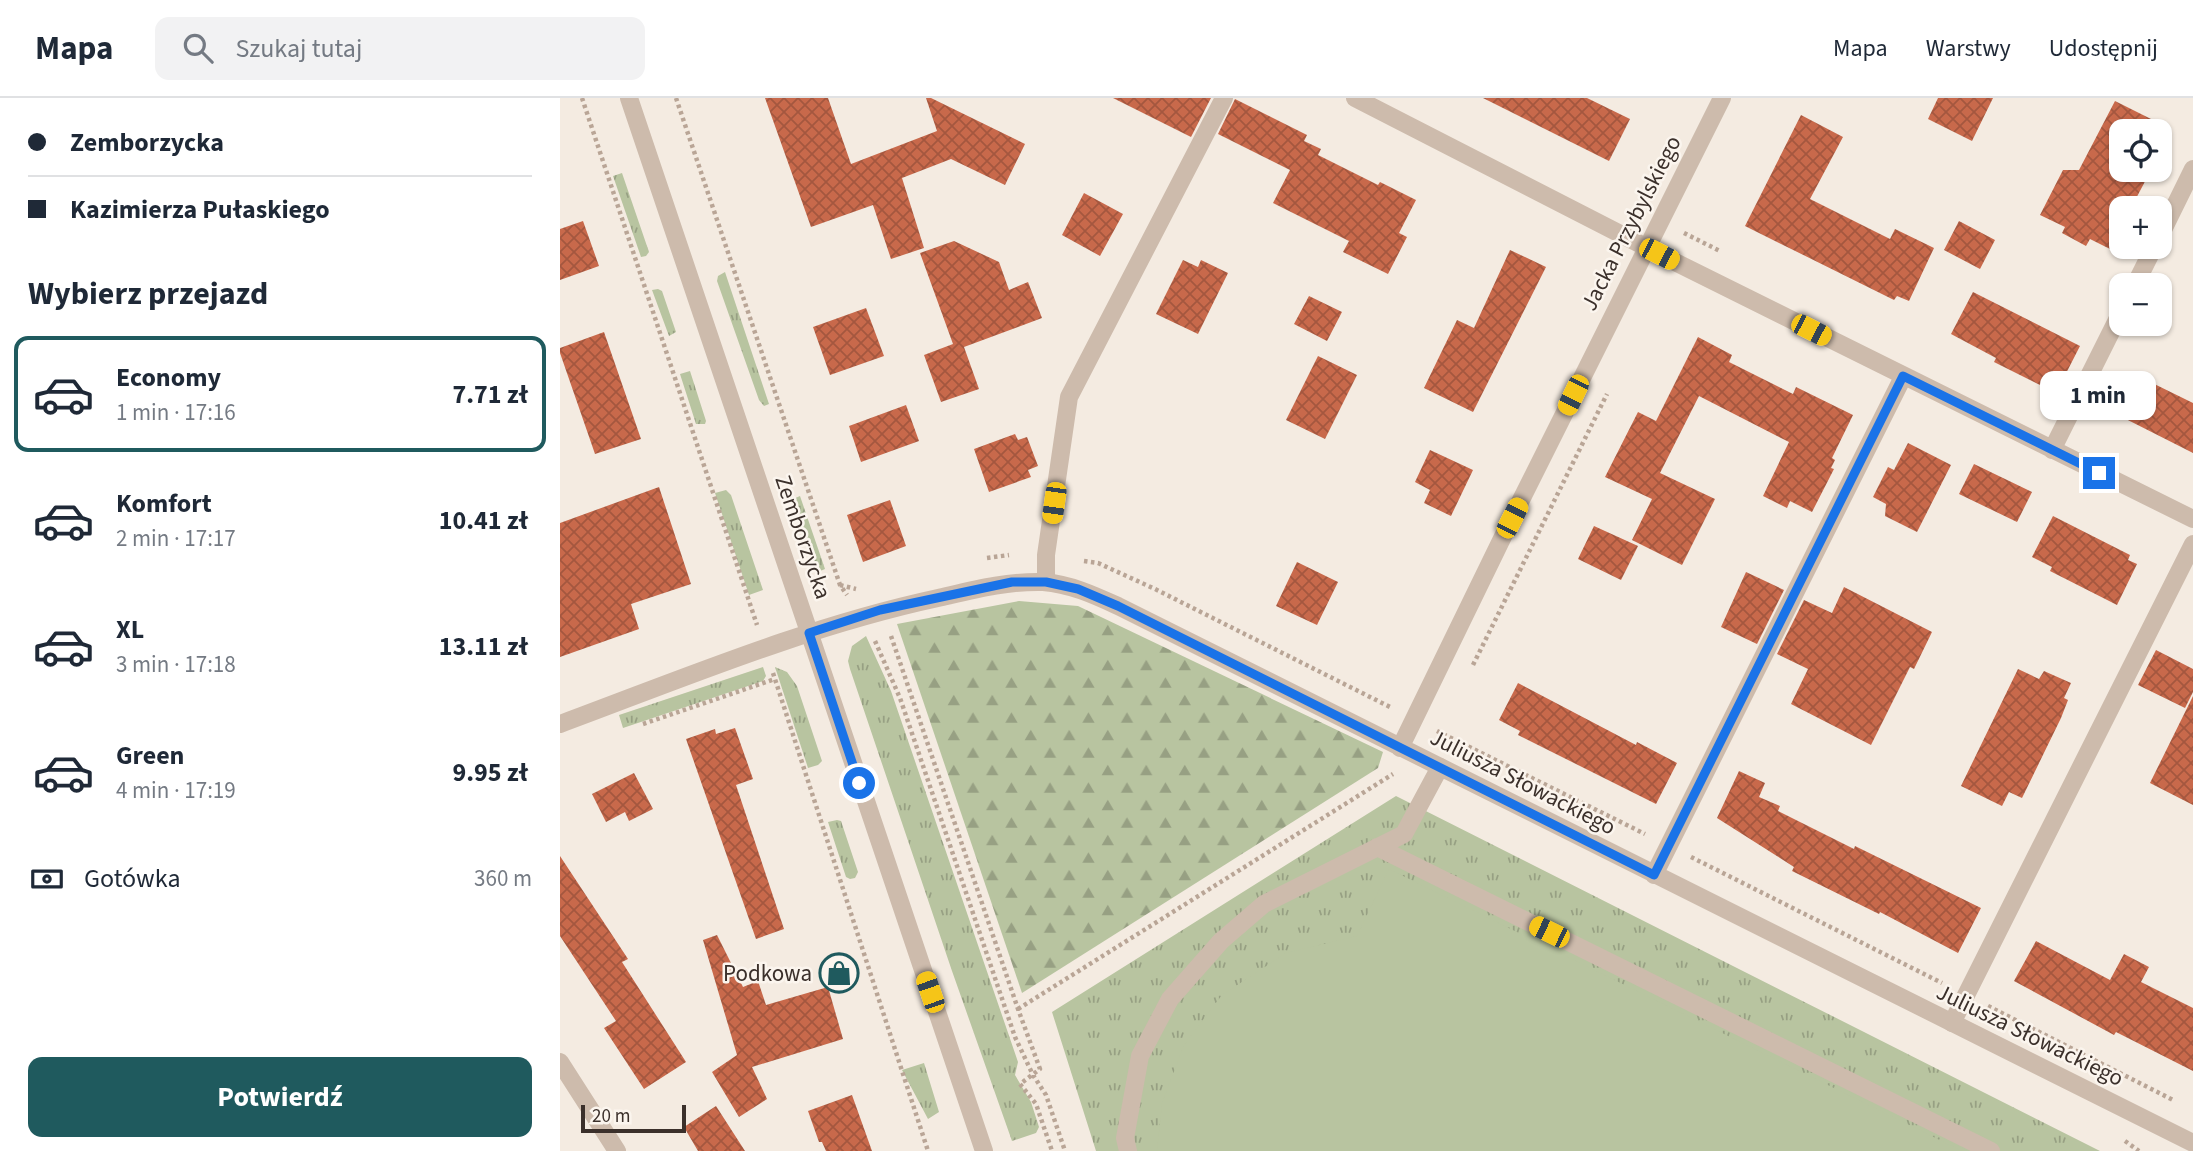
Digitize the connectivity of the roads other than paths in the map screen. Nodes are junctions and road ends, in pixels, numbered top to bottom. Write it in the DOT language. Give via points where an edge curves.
graph roads {
  1 [pos="629,98"];
  2 [pos="1224,98"];
  3 [pos="1355,98"];
  4 [pos="1721,98"];
  5 [pos="2193,169"];
  6 [pos="2172,212"];
  7 [pos="1646,247"];
  8 [pos="2109,336"];
  9 [pos="1903,376"];
  10 [pos="2052,450"];
  11 [pos="2193,519"];
  12 [pos="2193,544"];
  13 [pos="1046,582"];
  14 [pos="809,633"];
  15 [pos="560,724"];
  16 [pos="1400,748"];
  17 [pos="1440,767"];
  18 [pos="1377,847"];
  19 [pos="1654,875"];
  20 [pos="1952,1023"];
  21 [pos="560,1062"];
  22 [pos="2193,1143"];
  23 [pos="617,1151"];
  24 [pos="984,1151"];
  25 [pos="1128,1151"];
  26 [pos="1991,1151"];
  1 -- 14 [label="street, Zemborzycka"];
  2 -- 13 [label="street" via="1069,397"];
  3 -- 7 [label="street"];
  4 -- 7 [label="street, Jacka Przybylskiego"];
  5 -- 6 [label="street"];
  7 -- 9 [label="street"];
  7 -- 16 [label="street, Jacka Przybylskiego"];
  8 -- 10 [label="street"];
  9 -- 10 [label="street"];
  9 -- 19 [label="street"];
  10 -- 11 [label="street"];
  12 -- 20 [label="street"];
  13 -- 14 [label="street, Juliusza Słowackiego" via="1012,582 863,615"];
  13 -- 16 [label="street, Juliusza Słowackiego" via="1118,606"];
  14 -- 15 [label="street, Juliusza Słowackiego"];
  14 -- 24 [label="street, Zemborzycka"];
  16 -- 17 [label="street, Juliusza Słowackiego"];
  17 -- 18 [label="street" via="1404,834"];
  17 -- 19 [label="street, Juliusza Słowackiego"];
  18 -- 25 [label="street" via="1264,904 1221,941 1170,999 1140,1056 1125,1138"];
  18 -- 26 [label="street"];
  19 -- 20 [label="street, Juliusza Słowackiego"];
  20 -- 22 [label="street, Juliusza Słowackiego"];
  21 -- 23 [label="street"];
}
